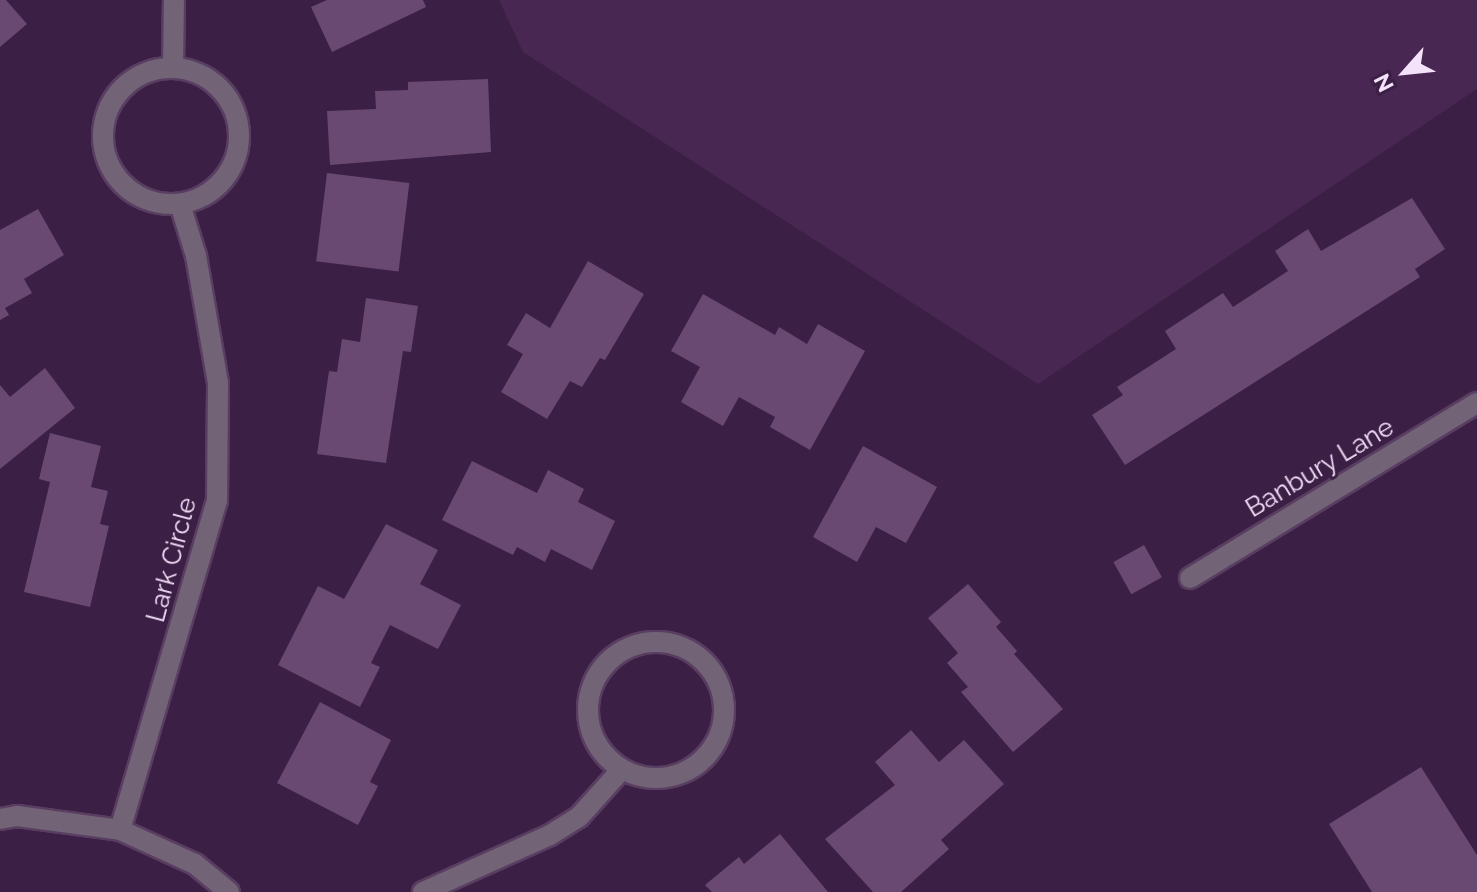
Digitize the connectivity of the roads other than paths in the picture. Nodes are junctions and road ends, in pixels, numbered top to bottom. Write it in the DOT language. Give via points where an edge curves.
graph roads {
  1 [pos="174,0"];
  2 [pos="173,68"];
  3 [pos="180,204"];
  4 [pos="1477,403"];
  5 [pos="1190,578"];
  6 [pos="622,769"];
  7 [pos="0,819"];
  8 [pos="120,830"];
  9 [pos="229,892"];
  10 [pos="423,892"];
  1 -- 2 [label="street"];
  2 -- 3 [label="street" via="215,83 237,121 233,165 220,184"];
  2 -- 3 [label="street" via="151,70 114,97 102,139 119,180 136,195"];
  3 -- 8 [label="street, Lark Circle" via="196,256 218,383 217,501"];
  4 -- 5 [label="street, Banbury Lane"];
  6 -- 6 [label="street" via="605,755 591,725 591,691 600,671 636,645 659,642 700,658 723,696 724,719 706,758 665,778"];
  6 -- 10 [label="street" via="579,817 550,835"];
  7 -- 8 [label="street" via="17,816"];
  8 -- 9 [label="street" via="195,864"];
}
